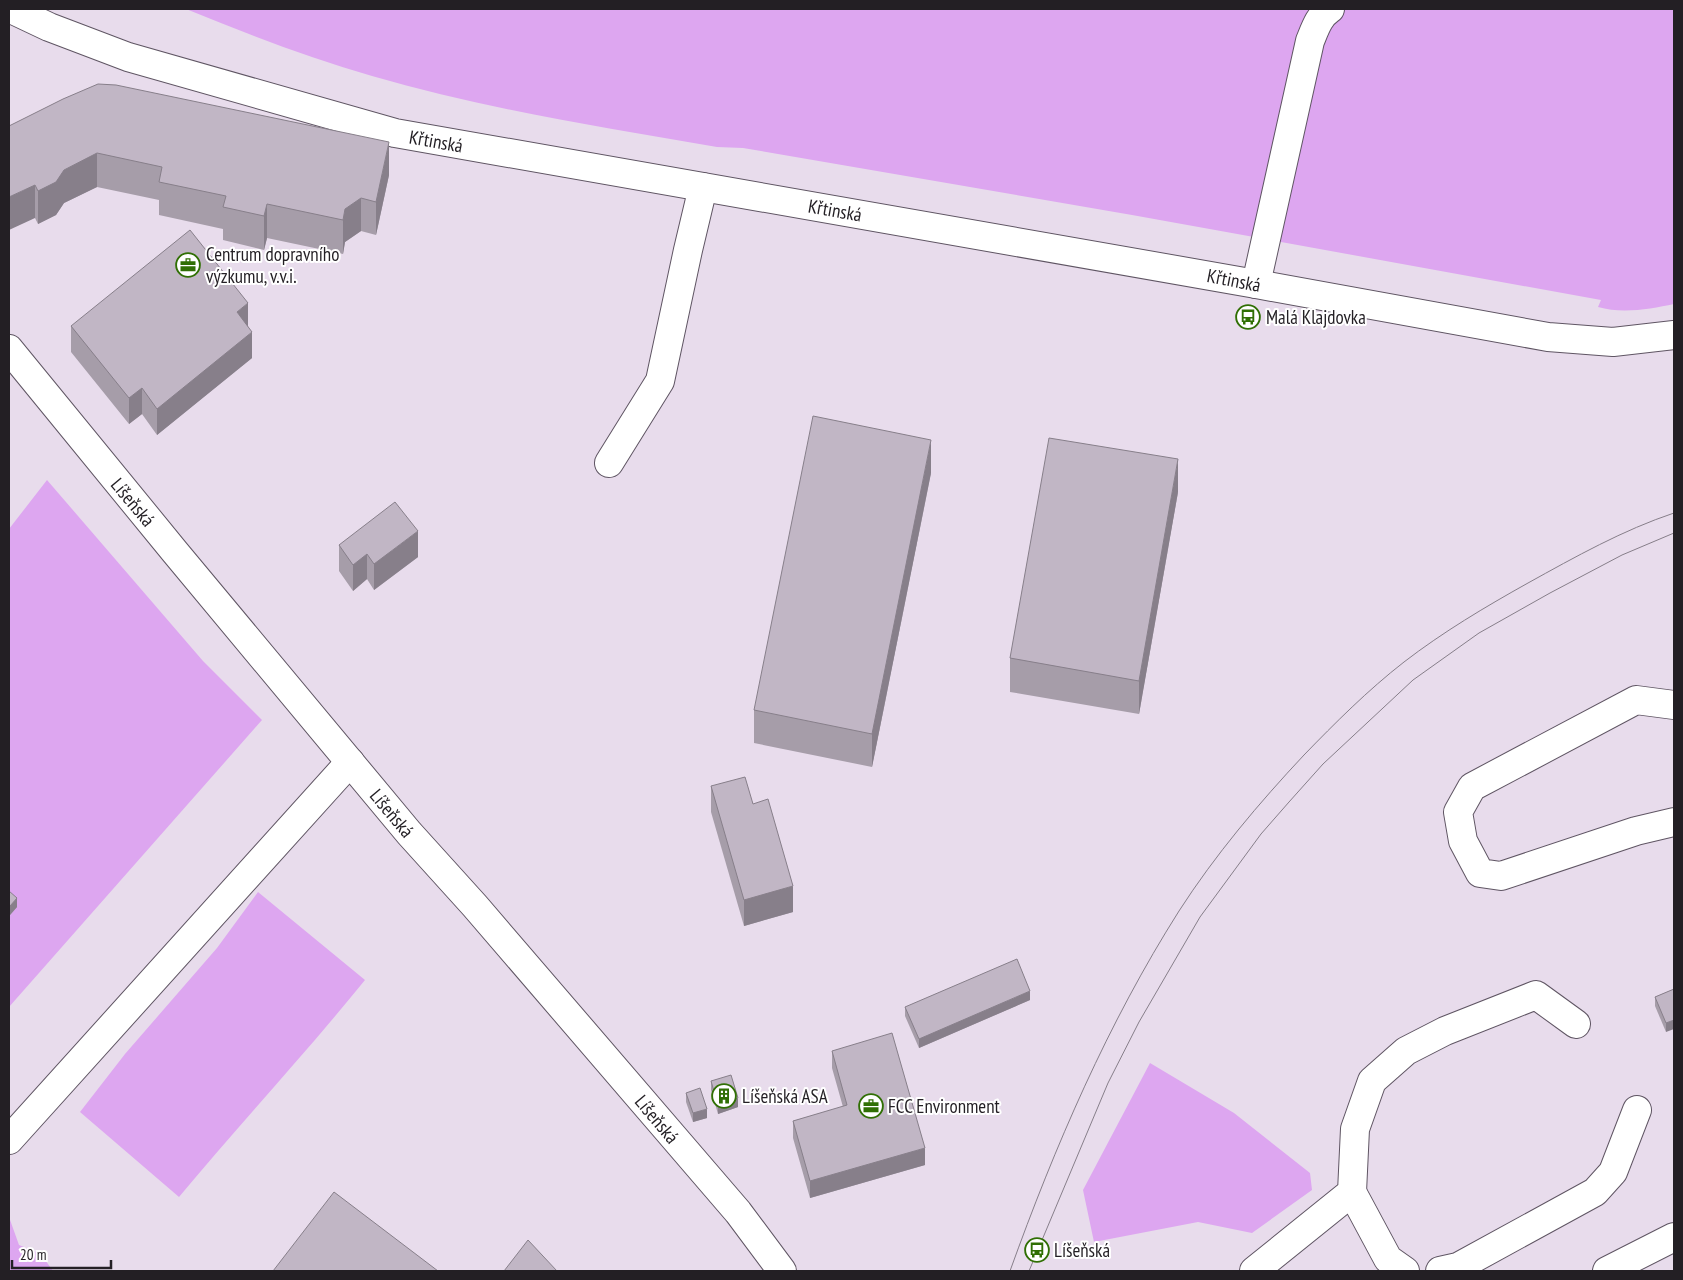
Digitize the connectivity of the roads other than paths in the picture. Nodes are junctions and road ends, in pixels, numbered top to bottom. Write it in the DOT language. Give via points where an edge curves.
graph roads {
  1 [pos="11,9"];
  2 [pos="1330,9"];
  3 [pos="703,187"];
  4 [pos="1256,284"];
  5 [pos="1674,335"];
  6 [pos="9,348"];
  7 [pos="609,463"];
  8 [pos="1674,704"];
  9 [pos="350,762"];
  10 [pos="1674,822"];
  11 [pos="1576,1024"];
  12 [pos="1637,1110"];
  13 [pos="9,1140"];
  14 [pos="1352,1192"];
  15 [pos="1674,1237"];
  16 [pos="782,1271"];
  17 [pos="1254,1271"];
  18 [pos="1405,1271"];
  19 [pos="1440,1271"];
  20 [pos="1607,1271"];
  1 -- 3 [label="street, Křtinská" via="128,57 395,133"];
  2 -- 4 [label="street" via="1324,13 1310,41"];
  3 -- 4 [label="street, Křtinská"];
  3 -- 7 [label="street" via="660,381"];
  4 -- 5 [label="street, Křtinská" via="1548,337 1613,342"];
  6 -- 9 [label="street, Líšeňská"];
  8 -- 10 [label="street" via="1636,700 1472,787 1458,812 1463,841 1480,873 1501,876 1636,831"];
  9 -- 13 [label="street"];
  9 -- 16 [label="street, Líšeňská" via="738,1212"];
  11 -- 14 [label="street" via="1536,995 1445,1031 1406,1051 1372,1081 1355,1129"];
  12 -- 19 [label="street" via="1613,1172 1595,1192 1458,1267"];
  14 -- 17 [label="street"];
  14 -- 18 [label="street" via="1388,1259"];
  15 -- 20 [label="street"];
}
